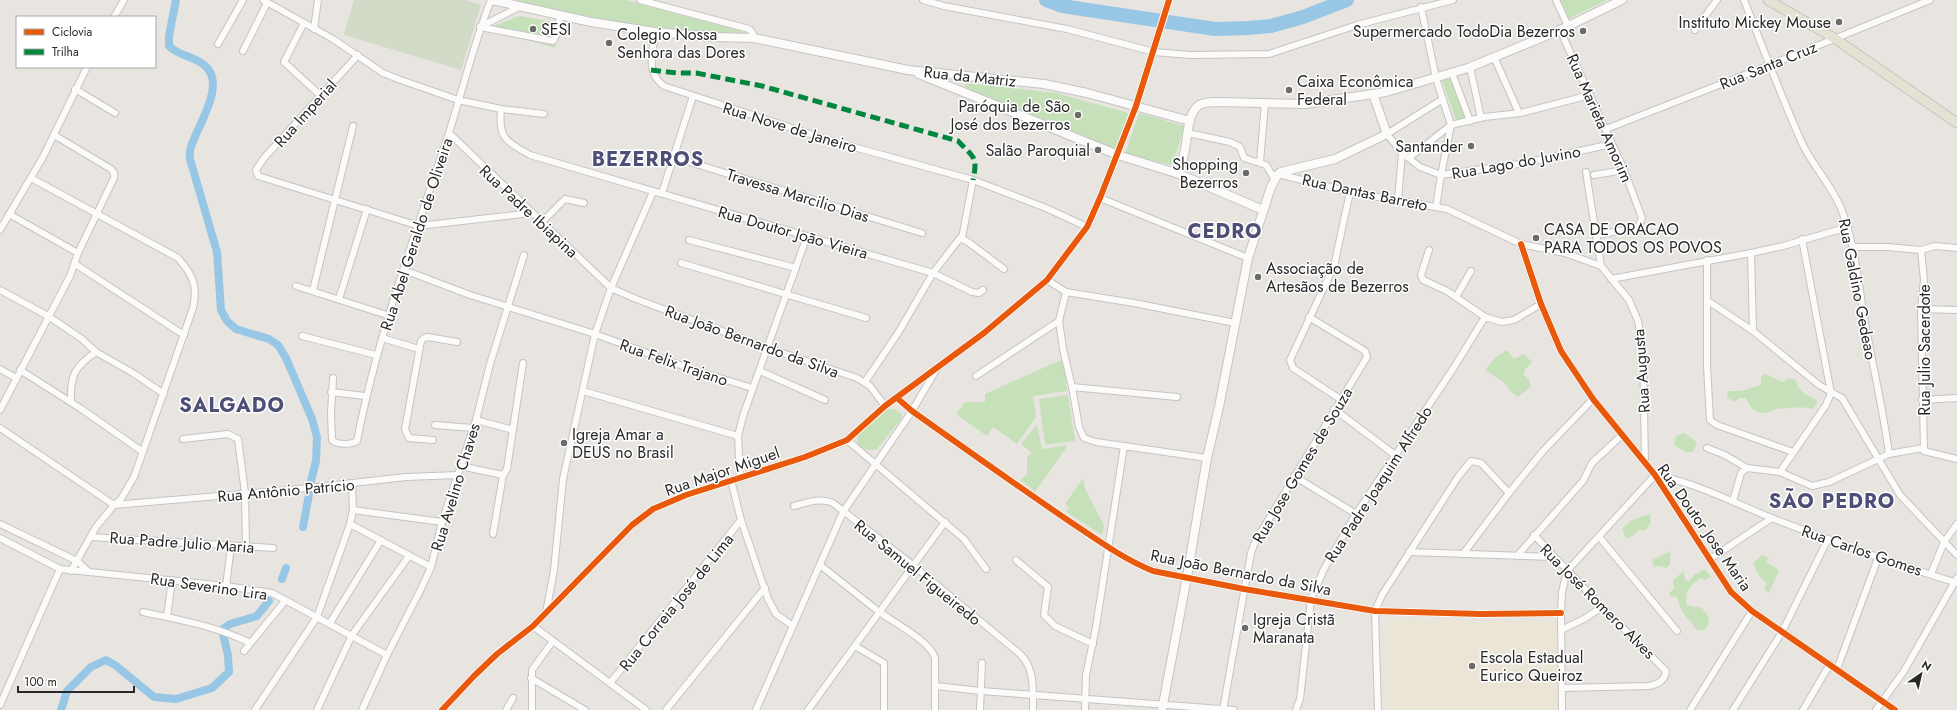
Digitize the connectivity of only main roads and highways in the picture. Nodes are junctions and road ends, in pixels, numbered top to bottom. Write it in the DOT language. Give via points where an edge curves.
graph roads {
  1 [pos="492,0"];
  2 [pos="1622,0"];
  3 [pos="1768,0"];
  4 [pos="908,70"];
  5 [pos="1373,94"];
  6 [pos="1190,121"];
  7 [pos="1957,123"];
  8 [pos="1179,174"];
  9 [pos="1263,210"];
  10 [pos="1162,707"];
  1 -- 4 [label="main road" via="560,17 655,32 754,38"];
  2 -- 5 [label="main road" via="1564,28 1470,67"];
  3 -- 7 [label="main road" via="1834,38"];
  4 -- 6 [label="main road, Rua da Matriz" via="1044,84"];
  4 -- 8 [label="main road, Rua da Matriz" via="1118,155"];
  5 -- 6 [label="main road" via="1305,104 1207,103 1199,106"];
  5 -- 9 [label="main road, Rua Dantas Barreto" via="1387,134 1335,159 1277,177"];
  6 -- 8 [label="main road"];
  8 -- 9 [label="main road, Rua da Matriz"];
  9 -- 10 [label="main road" via="1248,258 1207,458"];
}
